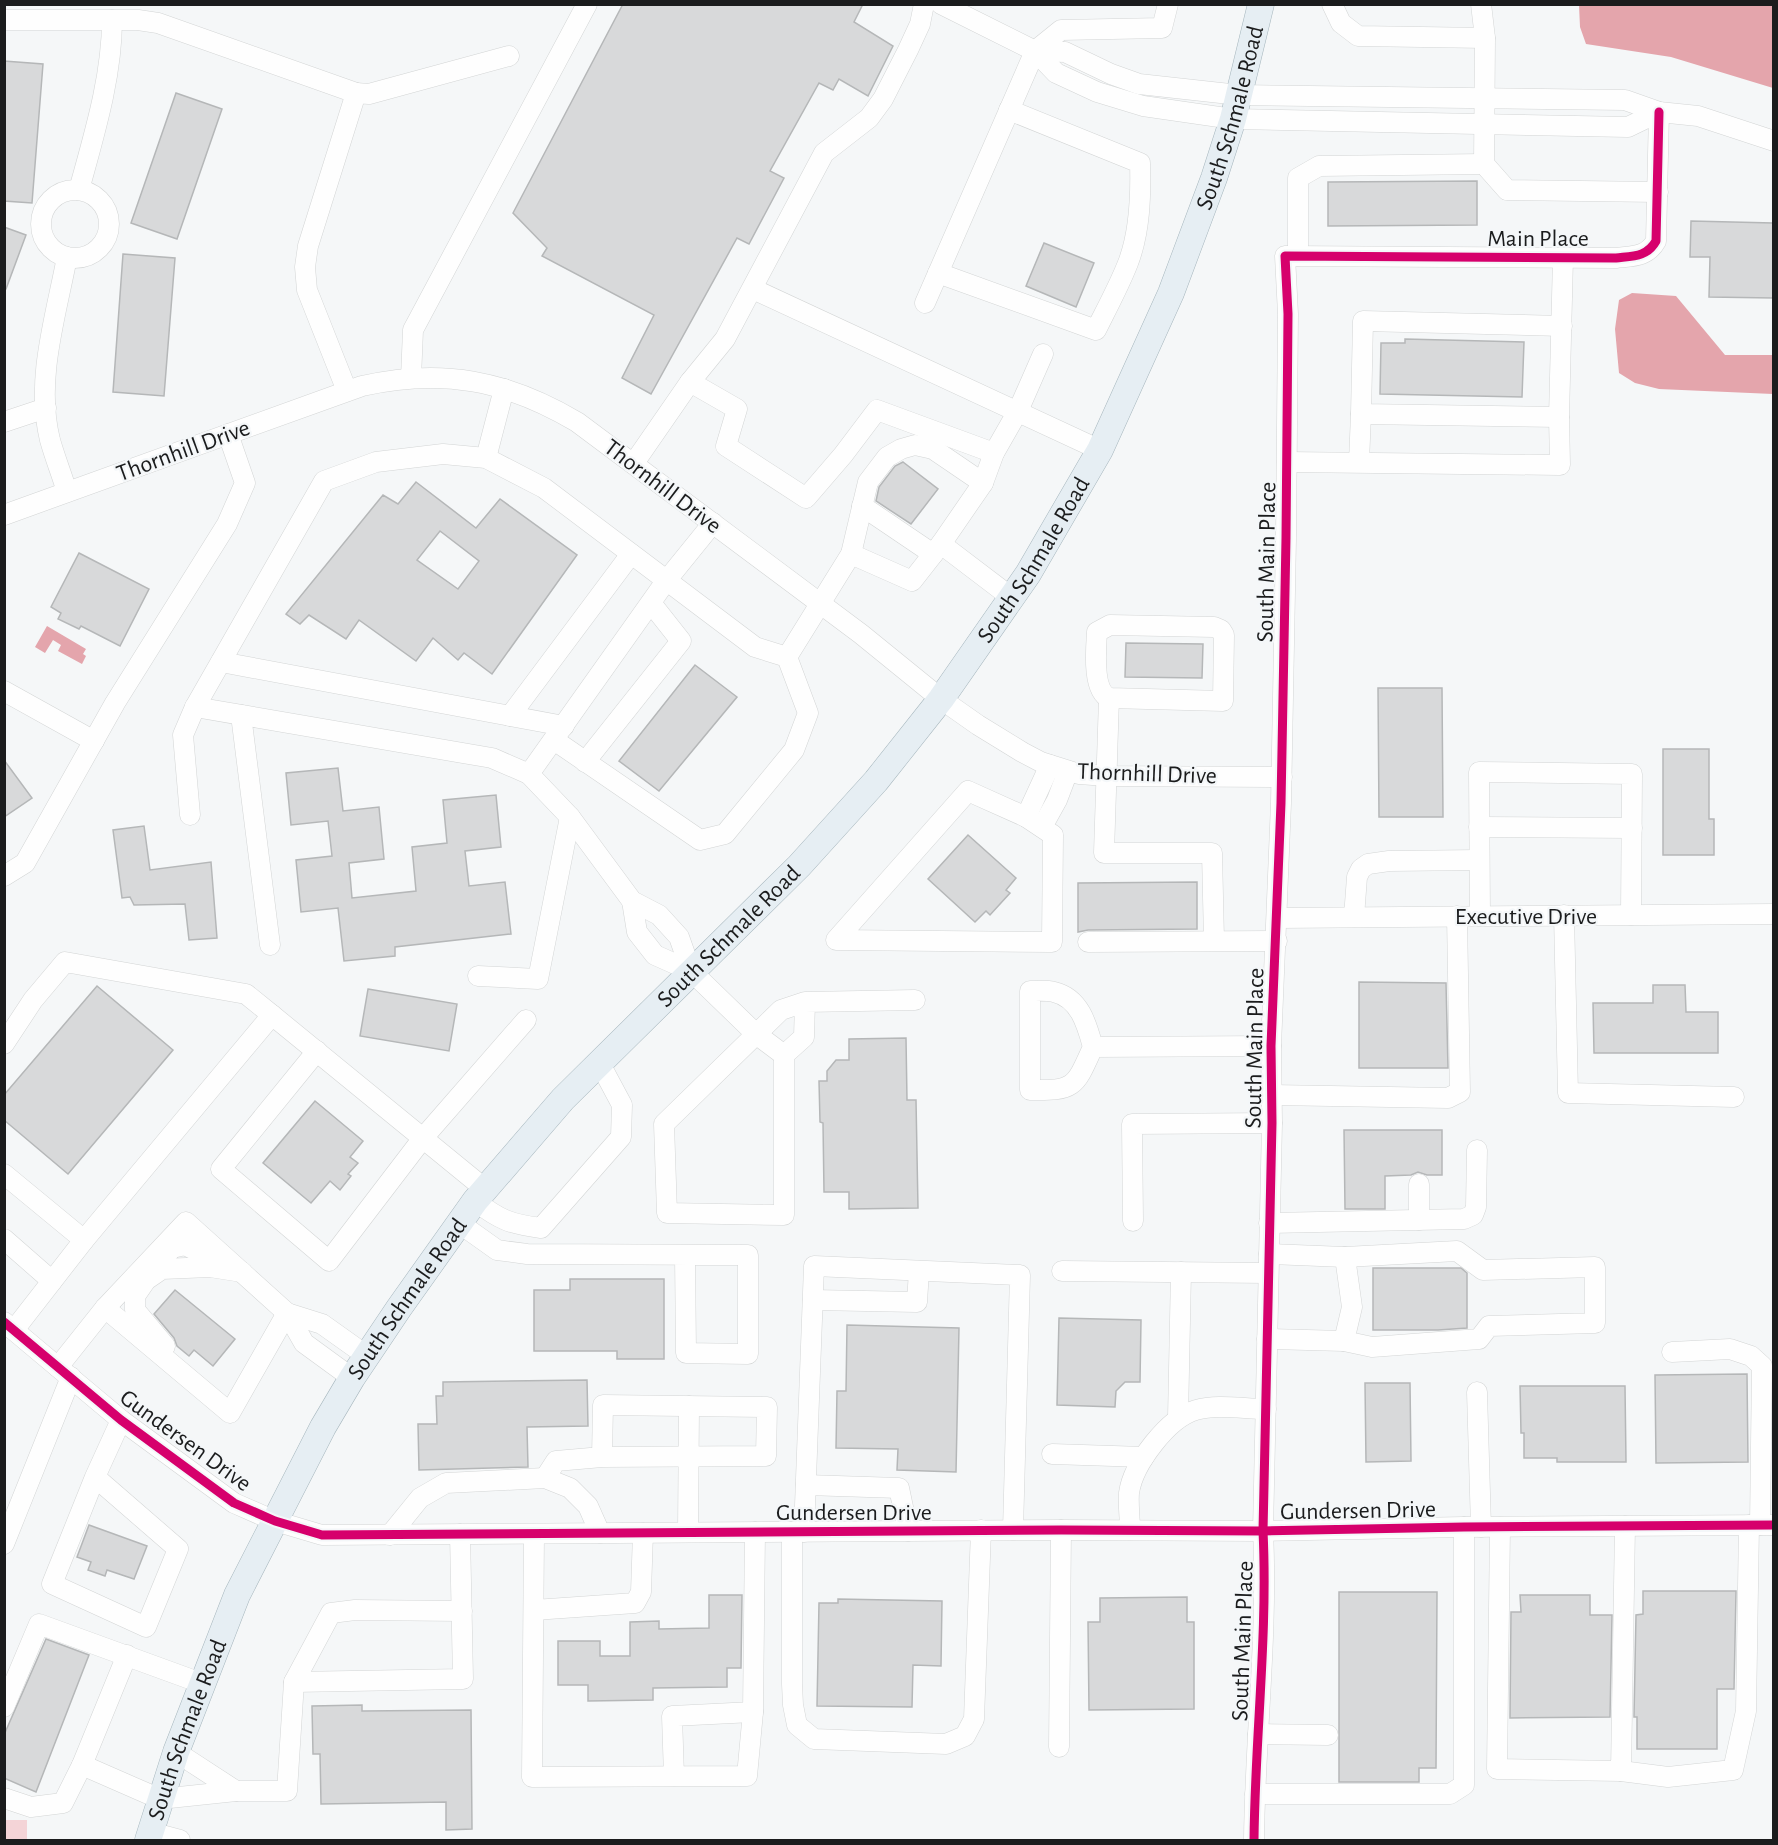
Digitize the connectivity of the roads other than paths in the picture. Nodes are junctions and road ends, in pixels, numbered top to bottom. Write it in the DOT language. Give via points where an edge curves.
graph roads {
  1 [pos="586,4"];
  2 [pos="924,4"];
  3 [pos="940,4"];
  4 [pos="1168,4"];
  5 [pos="1261,4"];
  6 [pos="1332,4"];
  7 [pos="1481,4"];
  8 [pos="4,20"];
  9 [pos="111,20"];
  10 [pos="1485,38"];
  11 [pos="1035,51"];
  12 [pos="509,56"];
  13 [pos="356,93"];
  14 [pos="1239,95"];
  15 [pos="1484,97"];
  16 [pos="1010,110"];
  17 [pos="1659,112"];
  18 [pos="1233,119"];
  19 [pos="1484,125"];
  20 [pos="1773,141"];
  21 [pos="1484,164"];
  22 [pos="79,190"];
  23 [pos="1658,192"];
  24 [pos="1292,256"];
  25 [pos="67,257"];
  26 [pos="1563,258"];
  27 [pos="938,273"];
  28 [pos="753,289"];
  29 [pos="925,303"];
  30 [pos="1562,327"];
  31 [pos="1043,354"];
  32 [pos="411,378"];
  33 [pos="690,382"];
  34 [pos="504,389"];
  35 [pos="347,391"];
  36 [pos="46,408"];
  37 [pos="1018,411"];
  38 [pos="1361,414"];
  39 [pos="1559,417"];
  40 [pos="4,422"];
  41 [pos="228,434"];
  42 [pos="1100,450"];
  43 [pos="994,453"];
  44 [pos="486,458"];
  45 [pos="1287,462"];
  46 [pos="1359,462"];
  47 [pos="634,464"];
  48 [pos="982,483"];
  49 [pos="67,492"];
  50 [pos="862,506"];
  51 [pos="4,515"];
  52 [pos="712,523"];
  53 [pos="937,549"];
  54 [pos="631,554"];
  55 [pos="851,554"];
  56 [pos="666,582"];
  57 [pos="1012,598"];
  58 [pos="651,603"];
  59 [pos="819,603"];
  60 [pos="787,657"];
  61 [pos="221,662"];
  62 [pos="4,691"];
  63 [pos="1109,698"];
  64 [pos="941,699"];
  65 [pos="195,707"];
  66 [pos="241,715"];
  67 [pos="510,716"];
  68 [pos="559,733"];
  69 [pos="94,741"];
  70 [pos="585,762"];
  71 [pos="1059,768"];
  72 [pos="529,774"];
  73 [pos="1107,776"];
  74 [pos="1282,777"];
  75 [pos="190,815"];
  76 [pos="570,817"];
  77 [pos="1034,822"];
  78 [pos="1479,827"];
  79 [pos="1632,828"];
  80 [pos="1479,860"];
  81 [pos="4,876"];
  82 [pos="632,902"];
  83 [pos="1773,914"];
  84 [pos="1564,915"];
  85 [pos="1631,915"];
  86 [pos="1457,916"];
  87 [pos="1480,916"];
  88 [pos="1354,917"];
  89 [pos="1278,918"];
  90 [pos="1214,940"];
  91 [pos="1277,941"];
  92 [pos="1088,942"];
  93 [pos="270,945"];
  94 [pos="691,971"];
  95 [pos="478,976"];
  96 [pos="915,1000"];
  97 [pos="805,1002"];
  98 [pos="272,1015"];
  99 [pos="526,1020"];
  100 [pos="756,1034"];
  101 [pos="4,1044"];
  102 [pos="1271,1046"];
  103 [pos="1093,1047"];
  104 [pos="316,1051"];
  105 [pos="784,1055"];
  106 [pos="599,1062"];
  107 [pos="1272,1095"];
  108 [pos="1734,1097"];
  109 [pos="1272,1123"];
  110 [pos="423,1138"];
  111 [pos="1477,1150"];
  112 [pos="4,1174"];
  113 [pos="1419,1184"];
  114 [pos="480,1195"];
  115 [pos="1419,1220"];
  116 [pos="1133,1221"];
  117 [pos="1269,1222"];
  118 [pos="459,1223"];
  119 [pos="4,1239"];
  120 [pos="84,1240"];
  121 [pos="685,1255"];
  122 [pos="1345,1257"];
  123 [pos="1268,1264"];
  124 [pos="919,1271"];
  125 [pos="1062,1271"];
  126 [pos="242,1272"];
  127 [pos="1181,1272"];
  128 [pos="52,1281"];
  129 [pos="813,1300"];
  130 [pos="105,1308"];
  131 [pos="287,1313"];
  132 [pos="9,1326"];
  133 [pos="1267,1339"];
  134 [pos="1344,1341"];
  135 [pos="1672,1352"];
  136 [pos="367,1356"];
  137 [pos="64,1372"];
  138 [pos="352,1377"];
  139 [pos="199,1386"];
  140 [pos="1477,1392"];
  141 [pos="689,1406"];
  142 [pos="1266,1409"];
  143 [pos="1178,1418"];
  144 [pos="121,1420"];
  145 [pos="1052,1454"];
  146 [pos="602,1456"];
  147 [pos="1144,1457"];
  148 [pos="688,1458"];
  149 [pos="95,1477"];
  150 [pos="544,1478"];
  151 [pos="806,1485"];
  152 [pos="275,1521"];
  153 [pos="1761,1525"];
  154 [pos="1625,1526"];
  155 [pos="1481,1527"];
  156 [pos="981,1530"];
  157 [pos="1013,1530"];
  158 [pos="1061,1530"];
  159 [pos="1130,1530"];
  160 [pos="908,1531"];
  161 [pos="1263,1531"];
  162 [pos="688,1532"];
  163 [pos="754,1532"];
  164 [pos="798,1532"];
  165 [pos="534,1533"];
  166 [pos="600,1533"];
  167 [pos="643,1533"];
  168 [pos="460,1534"];
  169 [pos="390,1535"];
  170 [pos="4,1544"];
  171 [pos="534,1610"];
  172 [pos="462,1611"];
  173 [pos="127,1655"];
  174 [pos="294,1682"];
  175 [pos="201,1683"];
  176 [pos="4,1707"];
  177 [pos="753,1712"];
  178 [pos="1258,1734"];
  179 [pos="1328,1735"];
  180 [pos="1059,1747"];
  181 [pos="176,1752"];
  182 [pos="82,1765"];
  183 [pos="1621,1771"];
  184 [pos="674,1776"];
  185 [pos="237,1791"];
  186 [pos="1255,1794"];
  187 [pos="4,1798"];
  188 [pos="160,1799"];
  189 [pos="149,1836"];
  190 [pos="180,1840"];
  191 [pos="1254,1840"];
  1 -- 32 [label="street" via="413,330"];
  2 -- 28 [label="street" via="920,24 883,99 869,118 824,153"];
  3 -- 11 [label="street"];
  4 -- 11 [label="street" via="1162,28 1060,30"];
  5 -- 14 [label="main road, South Schmale Road"];
  6 -- 10 [label="street" via="1341,23 1358,36"];
  7 -- 10 [label="street"];
  8 -- 9 [label="street"];
  9 -- 13 [label="street" via="158,23"];
  9 -- 22 [label="street" via="112,49"];
  10 -- 15 [label="street"];
  11 -- 14 [label="street" via="1065,52 1139,84"];
  11 -- 16 [label="street"];
  11 -- 18 [label="street" via="1056,73 1122,101"];
  12 -- 13 [label="street" via="369,94"];
  13 -- 35 [label="street" via="308,246 305,267 307,290"];
  14 -- 15 [label="street"];
  14 -- 18 [label="main road, South Schmale Road"];
  15 -- 17 [label="street" via="1625,100"];
  15 -- 19 [label="street"];
  16 -- 27 [label="street"];
  16 -- 27 [label="street" via="1140,163 1137,228 1128,262 1096,330"];
  17 -- 19 [label="street" via="1628,127"];
  17 -- 20 [label="street" via="1698,116"];
  17 -- 23 [label="street, Main Place"];
  18 -- 19 [label="street"];
  18 -- 42 [label="main road, South Schmale Road" via="1171,293"];
  19 -- 21 [label="street"];
  21 -- 23 [label="street" via="1507,190"];
  21 -- 24 [label="street, South Main Place" via="1319,165 1298,178"];
  22 -- 25 [label="street" via="57,195 42,212 42,235 56,253"];
  22 -- 25 [label="street" via="99,199 105,208 108,230 98,249 78,258"];
  23 -- 26 [label="street, Main Place" via="1656,241 1652,249 1642,255 1616,258"];
  24 -- 26 [label="street, Main Place"];
  24 -- 45 [label="street, South Main Place"];
  25 -- 36 [label="street" via="45,374"];
  26 -- 30 [label="street"];
  27 -- 29 [label="street"];
  28 -- 33 [label="street" via="725,339"];
  28 -- 37 [label="street"];
  30 -- 38 [label="street" via="1363,321"];
  30 -- 39 [label="street"];
  31 -- 37 [label="street"];
  32 -- 34 [label="street, Thornhill Drive" via="465,380"];
  32 -- 35 [label="street, Thornhill Drive"];
  33 -- 43 [label="street" via="737,409 726,446 806,498 877,410"];
  33 -- 47 [label="street"];
  34 -- 44 [label="street"];
  34 -- 47 [label="street, Thornhill Drive" via="523,394 577,422"];
  35 -- 41 [label="street, Thornhill Drive"];
  36 -- 40 [label="street"];
  36 -- 49 [label="street" via="50,439"];
  37 -- 42 [label="street"];
  37 -- 43 [label="street"];
  38 -- 39 [label="street"];
  38 -- 46 [label="street"];
  39 -- 46 [label="street" via="1560,465"];
  41 -- 49 [label="street, Thornhill Drive"];
  41 -- 69 [label="street" via="245,483 241,493 227,524"];
  42 -- 57 [label="main road, South Schmale Road"];
  43 -- 48 [label="street"];
  44 -- 54 [label="street" via="544,488"];
  44 -- 61 [label="street" via="443,454 376,462 324,481"];
  45 -- 46 [label="street"];
  45 -- 74 [label="street, South Main Place"];
  47 -- 52 [label="street, Thornhill Drive"];
  48 -- 50 [label="street" via="933,449 915,445 887,457 868,482"];
  48 -- 53 [label="street"];
  49 -- 51 [label="street, Thornhill Drive"];
  50 -- 53 [label="street"];
  50 -- 55 [label="street"];
  52 -- 56 [label="street"];
  52 -- 59 [label="street, Thornhill Drive"];
  53 -- 55 [label="street" via="912,581"];
  53 -- 57 [label="street"];
  54 -- 56 [label="street"];
  54 -- 67 [label="street"];
  55 -- 59 [label="street"];
  56 -- 58 [label="street"];
  56 -- 60 [label="street" via="755,647"];
  57 -- 64 [label="main road, South Schmale Road"];
  58 -- 68 [label="street"];
  58 -- 70 [label="street" via="681,641"];
  59 -- 60 [label="street"];
  59 -- 64 [label="street, Thornhill Drive"];
  60 -- 70 [label="street" via="808,713 794,750 725,834 700,840"];
  61 -- 65 [label="street"];
  61 -- 67 [label="street"];
  62 -- 69 [label="street"];
  63 -- 63 [label="street" via="1223,701 1224,635 1214,627 1102,628 1097,632 1096,662 1100,691"];
  63 -- 73 [label="street"];
  64 -- 71 [label="street, Thornhill Drive" via="1022,752"];
  64 -- 94 [label="main road, South Schmale Road" via="836,826"];
  65 -- 66 [label="street"];
  65 -- 75 [label="street" via="183,735"];
  66 -- 72 [label="street" via="492,758"];
  66 -- 93 [label="street"];
  67 -- 68 [label="street"];
  68 -- 70 [label="street"];
  68 -- 72 [label="street"];
  69 -- 81 [label="street" via="25,863"];
  71 -- 73 [label="street, Thornhill Drive"];
  71 -- 77 [label="street" via="1057,800"];
  72 -- 76 [label="street"];
  73 -- 74 [label="street, Thornhill Drive"];
  73 -- 90 [label="street" via="1104,853 1212,853"];
  74 -- 89 [label="street, South Main Place"];
  76 -- 82 [label="street"];
  76 -- 95 [label="street" via="538,979"];
  77 -- 77 [label="street" via="969,790 836,940 1052,942 1053,834"];
  78 -- 79 [label="street"];
  78 -- 79 [label="street" via="1479,772 1632,774"];
  78 -- 80 [label="street"];
  79 -- 85 [label="street"];
  80 -- 87 [label="street"];
  80 -- 88 [label="street" via="1368,864 1357,877"];
  82 -- 94 [label="street" via="659,915 679,937"];
  82 -- 94 [label="street" via="638,932 655,956"];
  83 -- 85 [label="street, Executive Drive"];
  84 -- 85 [label="street, Executive Drive"];
  84 -- 87 [label="street, Executive Drive"];
  84 -- 108 [label="street" via="1568,1093"];
  86 -- 87 [label="street, Executive Drive"];
  86 -- 88 [label="street, Executive Drive"];
  86 -- 107 [label="street" via="1460,1092 1448,1098"];
  88 -- 89 [label="street, Executive Drive"];
  89 -- 91 [label="street, South Main Place"];
  90 -- 91 [label="street"];
  90 -- 92 [label="street"];
  91 -- 102 [label="street, South Main Place"];
  94 -- 100 [label="street"];
  94 -- 106 [label="main road, South Schmale Road"];
  96 -- 97 [label="street"];
  97 -- 100 [label="street" via="781,1010"];
  97 -- 105 [label="street" via="804,1037"];
  98 -- 101 [label="street" via="246,994 64,962"];
  98 -- 104 [label="street"];
  98 -- 120 [label="street"];
  99 -- 110 [label="street"];
  100 -- 105 [label="street"];
  100 -- 105 [label="street" via="664,1124 667,1213 784,1215"];
  102 -- 103 [label="street"];
  102 -- 107 [label="street, South Main Place"];
  103 -- 103 [label="street" via="1074,1084 1058,1090 1030,1090 1030,991 1053,992 1069,999 1086,1019"];
  104 -- 110 [label="street"];
  104 -- 110 [label="street" via="221,1170 329,1261"];
  106 -- 114 [label="main road, South Schmale Road"];
  106 -- 114 [label="street" via="622,1105 621,1137 541,1228 514,1225 497,1217"];
  107 -- 109 [label="street, South Main Place"];
  109 -- 116 [label="street" via="1132,1124"];
  109 -- 117 [label="street, South Main Place"];
  110 -- 114 [label="street"];
  111 -- 115 [label="street" via="1473,1215 1464,1219"];
  112 -- 120 [label="street"];
  113 -- 115 [label="street"];
  114 -- 118 [label="main road, South Schmale Road"];
  115 -- 117 [label="street"];
  117 -- 123 [label="street, South Main Place"];
  118 -- 121 [label="street" via="497,1250 527,1254"];
  118 -- 136 [label="main road, South Schmale Road"];
  119 -- 128 [label="street"];
  120 -- 128 [label="street"];
  121 -- 121 [label="street" via="748,1255 748,1354 686,1353"];
  122 -- 123 [label="street"];
  122 -- 134 [label="street" via="1352,1307"];
  122 -- 134 [label="street" via="1457,1251 1483,1270 1595,1267 1595,1323 1489,1326 1479,1339 1372,1347"];
  123 -- 127 [label="street"];
  123 -- 133 [label="street, South Main Place"];
  124 -- 129 [label="street" via="917,1302"];
  124 -- 129 [label="street" via="814,1266"];
  124 -- 157 [label="street" via="1020,1275"];
  125 -- 127 [label="street"];
  126 -- 130 [label="street" via="186,1222"];
  126 -- 131 [label="street"];
  126 -- 139 [label="street" via="210,1267 162,1269 146,1280 135,1296 135,1310"];
  127 -- 143 [label="street"];
  128 -- 132 [label="street"];
  129 -- 151 [label="street"];
  130 -- 137 [label="street"];
  130 -- 139 [label="street"];
  131 -- 136 [label="street" via="322,1324"];
  131 -- 138 [label="street" via="304,1343"];
  131 -- 139 [label="street" via="230,1413"];
  132 -- 137 [label="street, Gundersen Drive"];
  133 -- 134 [label="street"];
  133 -- 142 [label="street, South Main Place"];
  135 -- 153 [label="street" via="1730,1349 1751,1356 1762,1366"];
  136 -- 138 [label="main road, South Schmale Road"];
  137 -- 144 [label="street, Gundersen Drive"];
  137 -- 170 [label="street"];
  138 -- 152 [label="main road, South Schmale Road"];
  140 -- 155 [label="street"];
  141 -- 146 [label="street" via="603,1405"];
  141 -- 148 [label="street"];
  141 -- 148 [label="street" via="767,1407 766,1456"];
  142 -- 143 [label="street" via="1213,1408"];
  142 -- 161 [label="street, South Main Place"];
  143 -- 147 [label="street"];
  144 -- 149 [label="street"];
  144 -- 152 [label="street, Gundersen Drive" via="234,1503"];
  145 -- 147 [label="street"];
  146 -- 148 [label="street"];
  146 -- 150 [label="street" via="556,1461"];
  147 -- 159 [label="street" via="1129,1492"];
  148 -- 162 [label="street"];
  149 -- 149 [label="street" via="52,1584 146,1627 178,1549"];
  150 -- 166 [label="street" via="570,1488 588,1506"];
  150 -- 169 [label="street" via="446,1483 420,1498"];
  151 -- 160 [label="street" via="899,1488"];
  151 -- 164 [label="street"];
  152 -- 169 [label="street, Gundersen Drive" via="322,1535"];
  152 -- 175 [label="main road, South Schmale Road" via="237,1594"];
  153 -- 154 [label="street, Gundersen Drive"];
  153 -- 183 [label="street" via="1746,1711 1733,1770 1668,1777"];
  154 -- 155 [label="street, Gundersen Drive"];
  154 -- 183 [label="street"];
  155 -- 161 [label="street, Gundersen Drive"];
  155 -- 183 [label="street" via="1497,1636 1497,1769"];
  155 -- 186 [label="street" via="1464,1785 1450,1794"];
  156 -- 157 [label="street, Gundersen Drive"];
  156 -- 160 [label="street, Gundersen Drive"];
  156 -- 164 [label="street" via="974,1719 965,1736 946,1743 814,1739 797,1725 792,1684"];
  157 -- 158 [label="street, Gundersen Drive"];
  158 -- 159 [label="street, Gundersen Drive"];
  158 -- 180 [label="street"];
  159 -- 161 [label="street, Gundersen Drive"];
  160 -- 164 [label="street, Gundersen Drive"];
  161 -- 178 [label="street, South Main Place" via="1266,1582"];
  162 -- 163 [label="street, Gundersen Drive"];
  162 -- 167 [label="street, Gundersen Drive"];
  163 -- 164 [label="street, Gundersen Drive"];
  163 -- 177 [label="street"];
  165 -- 166 [label="street, Gundersen Drive"];
  165 -- 168 [label="street, Gundersen Drive"];
  165 -- 171 [label="street"];
  166 -- 167 [label="street, Gundersen Drive"];
  167 -- 171 [label="street" via="641,1592 635,1603"];
  168 -- 169 [label="street, Gundersen Drive"];
  168 -- 172 [label="street"];
  171 -- 184 [label="street" via="532,1777"];
  172 -- 174 [label="street" via="330,1613"];
  172 -- 174 [label="street" via="463,1679"];
  173 -- 175 [label="street"];
  173 -- 176 [label="street" via="39,1624"];
  173 -- 182 [label="street"];
  174 -- 185 [label="street" via="287,1791"];
  175 -- 181 [label="main road, South Schmale Road"];
  177 -- 184 [label="street" via="747,1776"];
  177 -- 184 [label="street" via="672,1716"];
  178 -- 179 [label="street"];
  178 -- 186 [label="street, South Main Place"];
  181 -- 185 [label="street"];
  181 -- 188 [label="main road, South Schmale Road"];
  182 -- 187 [label="street" via="63,1803 31,1807"];
  182 -- 188 [label="street"];
  185 -- 188 [label="street"];
  186 -- 191 [label="street, South Main Place"];
  188 -- 189 [label="main road, South Schmale Road"];
  189 -- 190 [label="street"];
}
